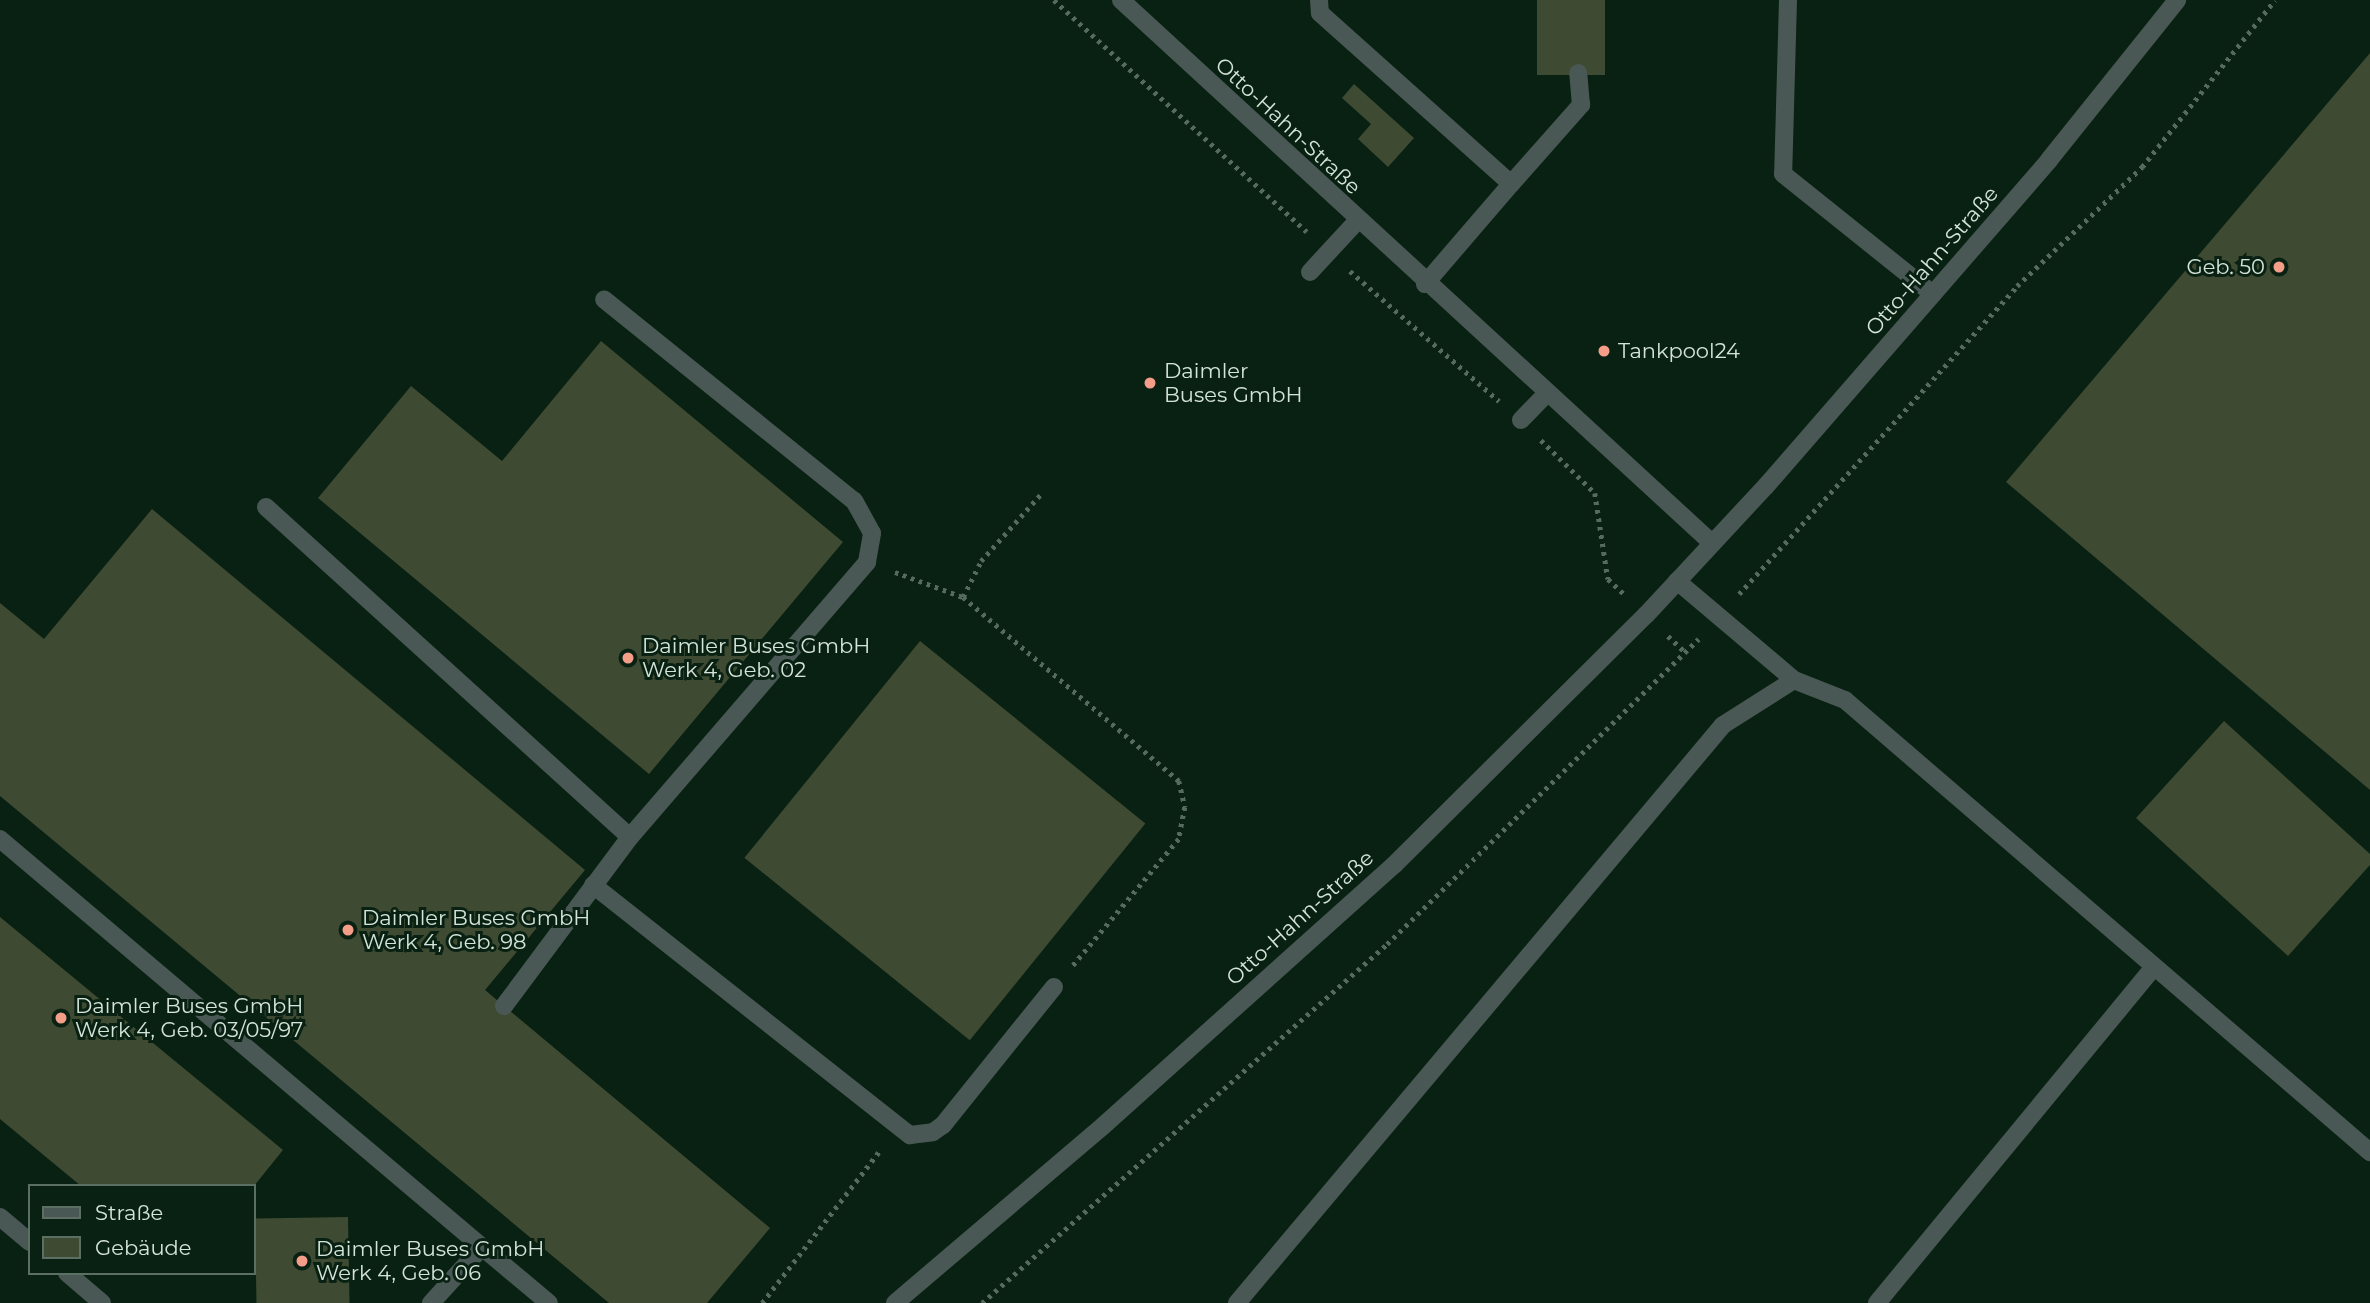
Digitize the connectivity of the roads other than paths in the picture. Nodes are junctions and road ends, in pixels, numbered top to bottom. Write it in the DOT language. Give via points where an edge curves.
graph roads {
  1 [pos="1121,0"];
  2 [pos="1319,0"];
  3 [pos="1788,0"];
  4 [pos="2177,0"];
  5 [pos="1578,73"];
  6 [pos="1511,184"];
  7 [pos="1357,221"];
  8 [pos="1310,272"];
  9 [pos="1426,284"];
  10 [pos="1933,294"];
  11 [pos="604,299"];
  12 [pos="1547,393"];
  13 [pos="1521,420"];
  14 [pos="267,507"];
  15 [pos="1712,543"];
  16 [pos="1677,581"];
  17 [pos="1794,680"];
  18 [pos="630,837"];
  19 [pos="0,839"];
  20 [pos="593,885"];
  21 [pos="2154,967"];
  22 [pos="1054,988"];
  23 [pos="504,1006"];
  24 [pos="2370,1152"];
  25 [pos="0,1217"];
  26 [pos="28,1240"];
  27 [pos="482,1247"];
  28 [pos="69,1275"];
  29 [pos="102,1303"];
  30 [pos="431,1303"];
  31 [pos="549,1303"];
  32 [pos="895,1303"];
  33 [pos="1237,1303"];
  34 [pos="1877,1303"];
  1 -- 7 [label="street, Otto-Hahn-Straße"];
  2 -- 6 [label="street" via="1320,13"];
  3 -- 10 [label="street" via="1783,174"];
  4 -- 10 [label="street, Otto-Hahn-Straße"];
  5 -- 6 [label="street" via="1581,105"];
  6 -- 9 [label="street"];
  7 -- 8 [label="street"];
  7 -- 9 [label="street, Otto-Hahn-Straße"];
  9 -- 12 [label="street, Otto-Hahn-Straße"];
  10 -- 15 [label="street, Otto-Hahn-Straße"];
  11 -- 18 [label="street" via="854,501 872,533 867,562"];
  12 -- 13 [label="street"];
  12 -- 15 [label="street, Otto-Hahn-Straße"];
  14 -- 18 [label="street"];
  15 -- 16 [label="street, Otto-Hahn-Straße"];
  16 -- 17 [label="street"];
  16 -- 32 [label="street, Otto-Hahn-Straße" via="1394,865 1103,1126"];
  17 -- 21 [label="street" via="1845,700"];
  17 -- 33 [label="street" via="1723,725"];
  18 -- 20 [label="street"];
  19 -- 27 [label="street"];
  20 -- 22 [label="street" via="897,1128 923,1135 943,1125"];
  20 -- 23 [label="street"];
  21 -- 24 [label="street"];
  21 -- 34 [label="street"];
  25 -- 26 [label="street"];
  27 -- 30 [label="street"];
  27 -- 31 [label="street"];
  28 -- 29 [label="street"];
}
